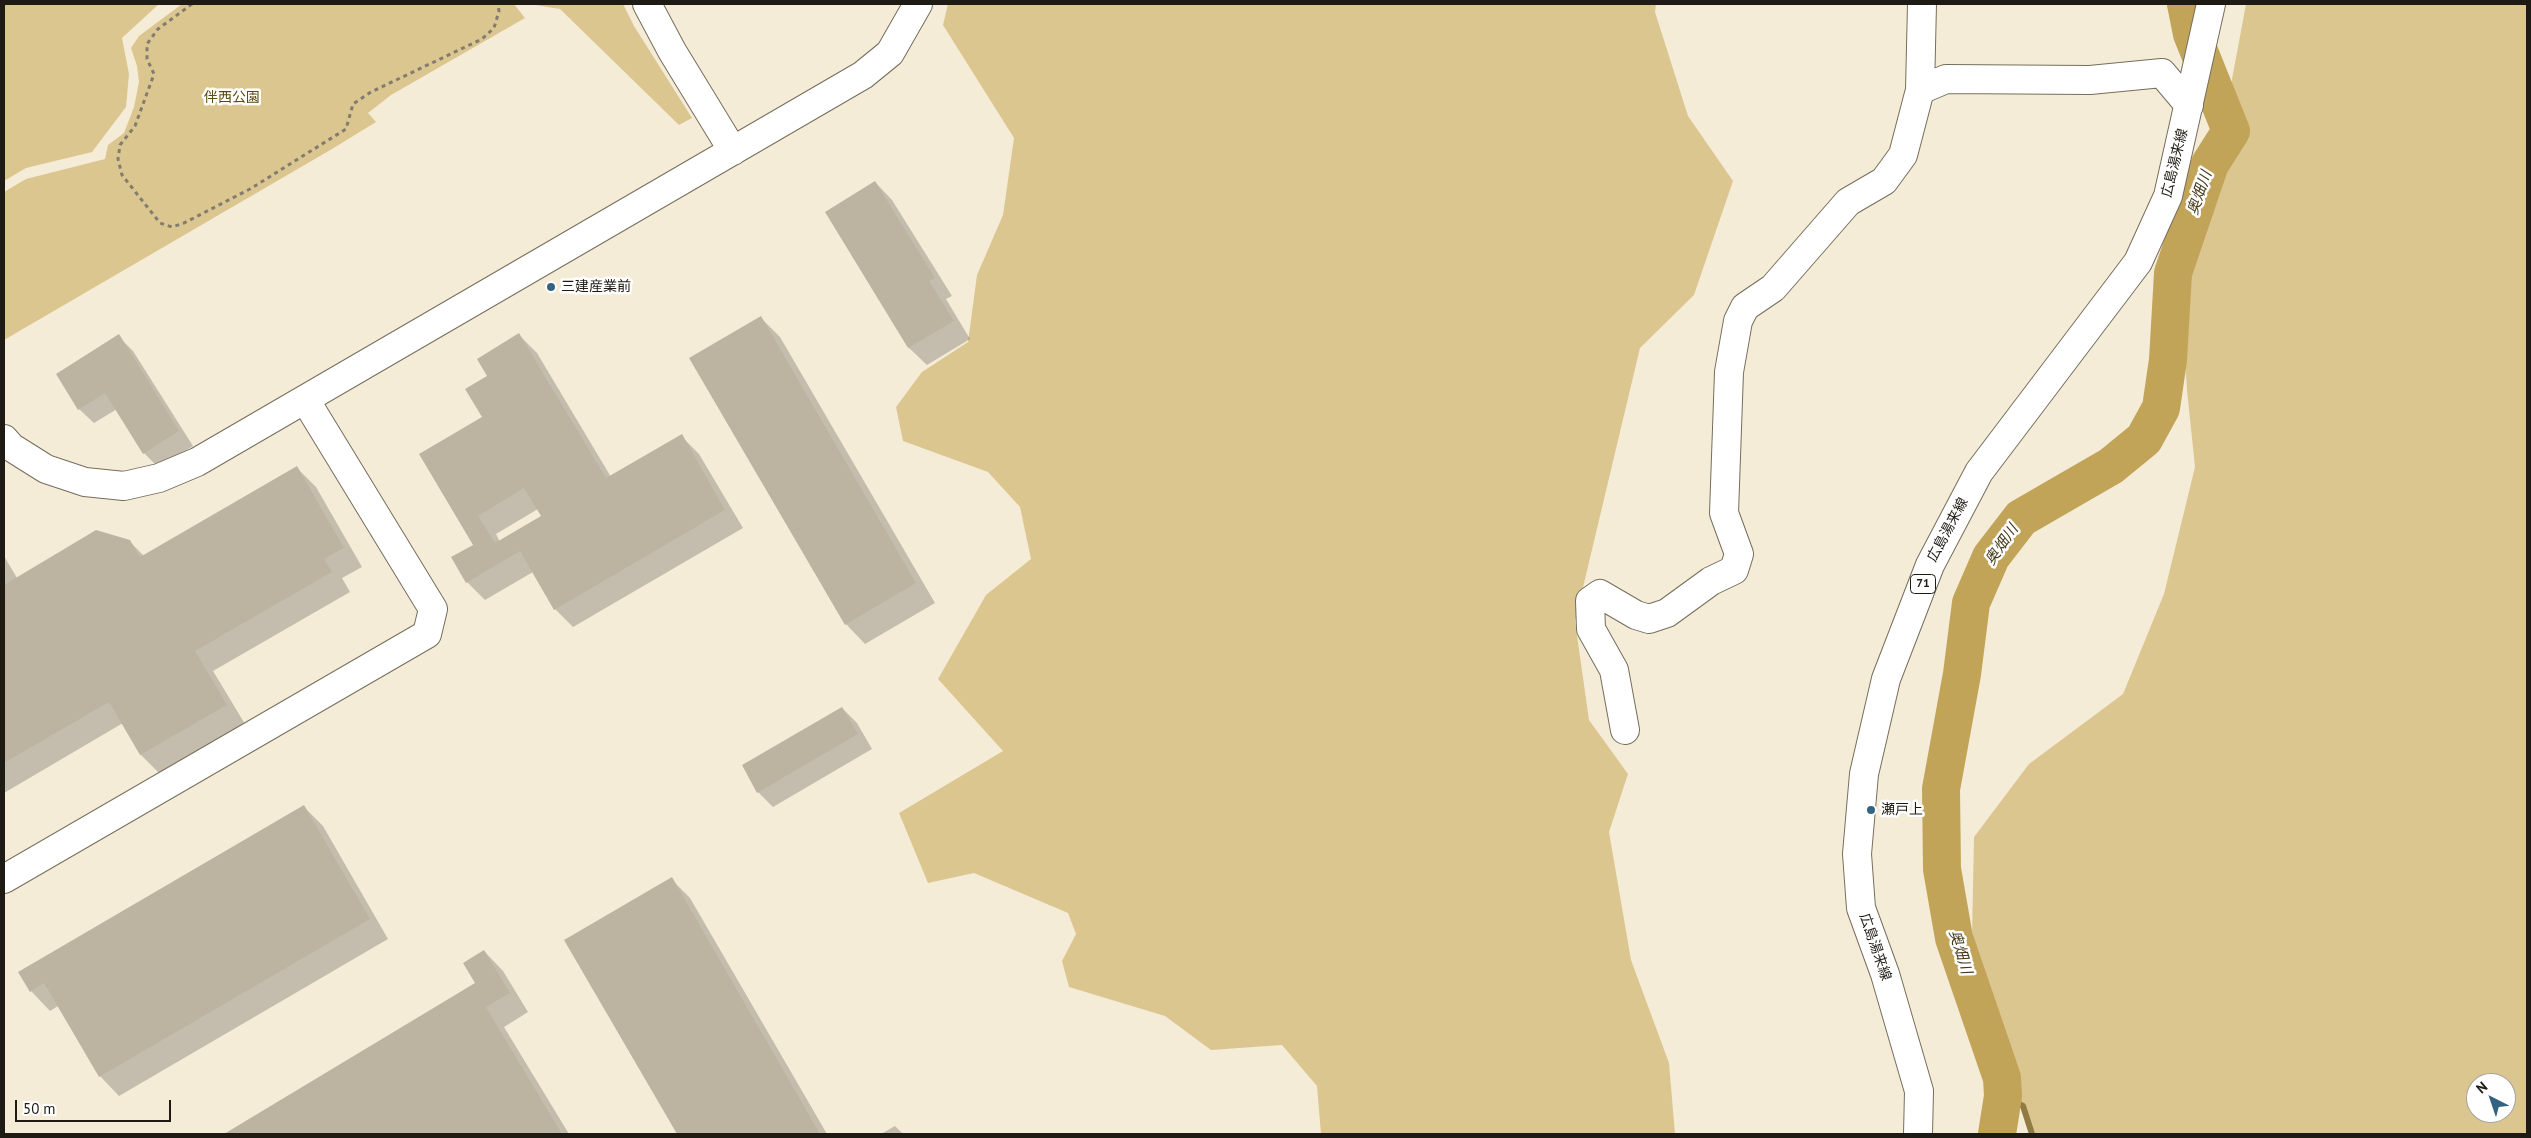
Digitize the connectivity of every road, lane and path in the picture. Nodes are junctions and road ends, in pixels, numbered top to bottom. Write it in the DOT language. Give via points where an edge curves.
graph roads {
  1 [pos="192,4"];
  2 [pos="498,4"];
  3 [pos="647,4"];
  4 [pos="918,4"];
  5 [pos="1922,4"];
  6 [pos="2209,13"];
  7 [pos="1920,90"];
  8 [pos="2190,97"];
  9 [pos="733,151"];
  10 [pos="306,401"];
  11 [pos="4,439"];
  12 [pos="1625,730"];
  13 [pos="4,879"];
  14 [pos="1918,1134"];
  1 -- 2 [label="path" via="158,29 147,44 147,58 154,74 135,126 120,145 118,159 122,175 160,223 172,227 250,189 346,129 353,104 370,92 482,40 494,28"];
  3 -- 9 [label="street"];
  4 -- 9 [label="street" via="890,52 863,75"];
  5 -- 7 [label="street"];
  6 -- 8 [label="street, 広島湯来線 / 71"];
  7 -- 8 [label="street" via="1946,79 2090,80 2162,73"];
  7 -- 12 [label="street" via="1903,154 1884,181 1848,202 1773,288 1745,307 1738,321 1729,372 1724,513 1739,554 1734,570 1649,620 1600,594 1590,600 1591,629 1614,670"];
  8 -- 14 [label="street, 広島湯来線 / 71" via="2168,196 2138,262 1979,472 1930,564 1886,679 1864,774 1858,854 1861,908 1885,974 1920,1091"];
  9 -- 10 [label="street"];
  10 -- 11 [label="street" via="198,462 159,478 124,486 85,482 46,470"];
  10 -- 13 [label="street" via="433,609 428,634"];
}
